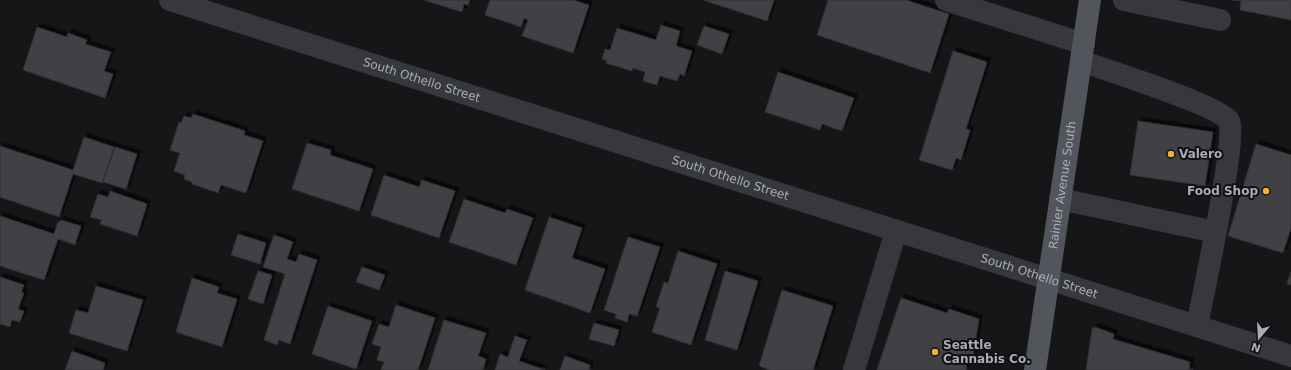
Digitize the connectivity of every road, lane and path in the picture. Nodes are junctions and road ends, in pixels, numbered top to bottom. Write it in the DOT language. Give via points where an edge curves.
graph roads {
  1 [pos="170,0"];
  2 [pos="946,0"];
  3 [pos="1090,0"];
  4 [pos="1124,0"];
  5 [pos="1220,20"];
  6 [pos="1082,52"];
  7 [pos="1060,199"];
  8 [pos="896,231"];
  9 [pos="1215,232"];
  10 [pos="1048,279"];
  11 [pos="1197,326"];
  12 [pos="1291,356"];
  13 [pos="854,370"];
  14 [pos="1035,370"];
  1 -- 8 [label="street, South Othello Street"];
  2 -- 6 [label="street"];
  3 -- 6 [label="main road, Rainier Avenue South"];
  4 -- 5 [label="street"];
  6 -- 7 [label="main road, Rainier Avenue South"];
  6 -- 9 [label="street" via="1206,106 1229,120 1232,128"];
  7 -- 9 [label="street"];
  7 -- 10 [label="main road, Rainier Avenue South"];
  8 -- 10 [label="street, South Othello Street"];
  8 -- 13 [label="street"];
  9 -- 11 [label="street"];
  10 -- 11 [label="street, South Othello Street"];
  10 -- 14 [label="main road, Rainier Avenue South"];
  11 -- 12 [label="street, South Othello Street"];
}
